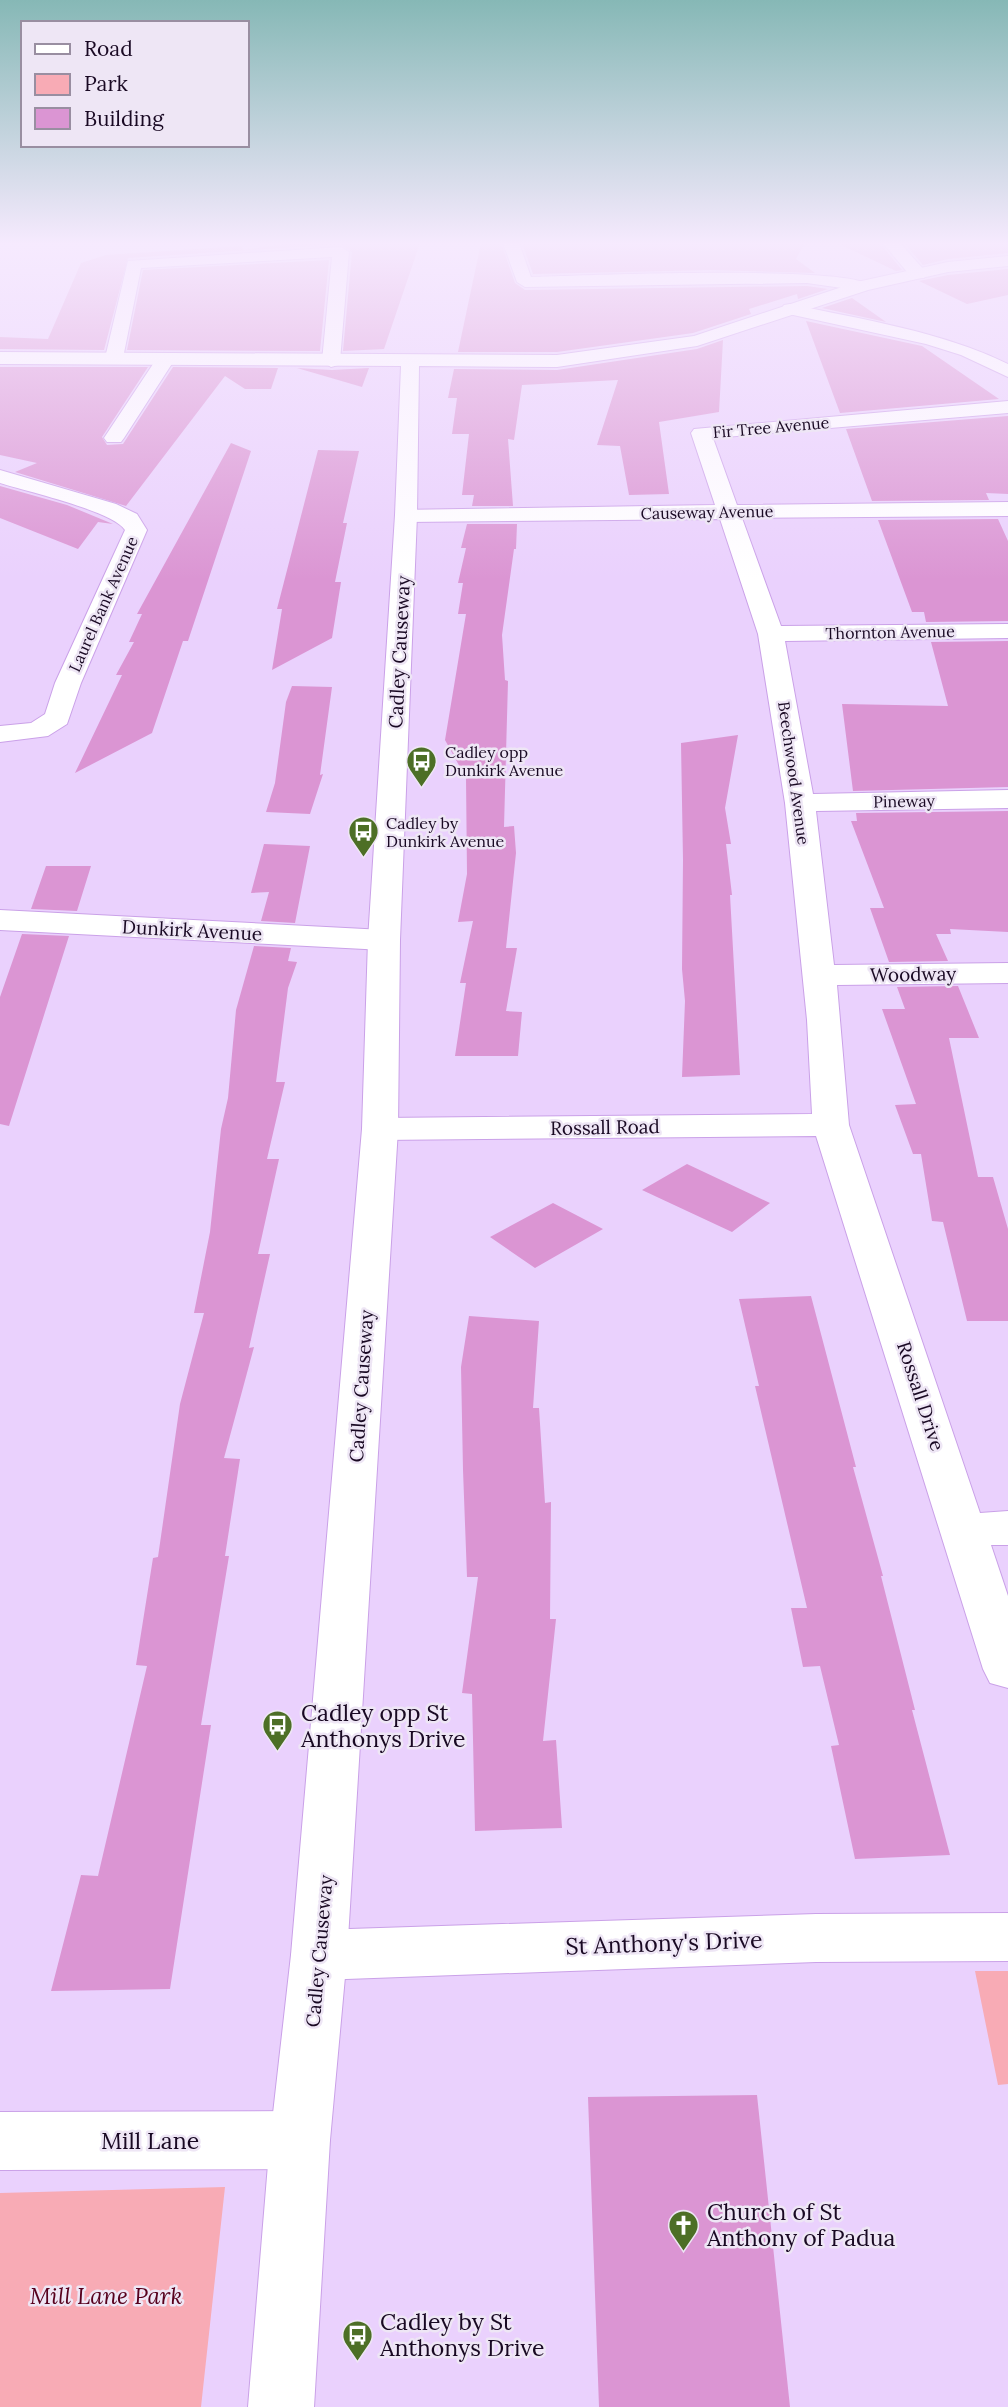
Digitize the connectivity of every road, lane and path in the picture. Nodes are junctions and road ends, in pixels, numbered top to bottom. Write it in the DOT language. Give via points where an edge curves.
graph roads {
  1 [pos="332,355"];
  2 [pos="596,355"];
  3 [pos="976,355"];
  4 [pos="0,358"];
  5 [pos="114,358"];
  6 [pos="166,359"];
  7 [pos="331,361"];
  8 [pos="410,362"];
  9 [pos="1008,371"];
  10 [pos="1008,407"];
  11 [pos="701,433"];
  12 [pos="114,438"];
  13 [pos="0,476"];
  14 [pos="1008,509"];
  15 [pos="728,512"];
  16 [pos="406,515"];
  17 [pos="1008,631"];
  18 [pos="772,634"];
  19 [pos="0,734"];
  20 [pos="1008,799"];
  21 [pos="800,803"];
  22 [pos="0,920"];
  23 [pos="384,940"];
  24 [pos="1008,973"];
  25 [pos="818,975"];
  26 [pos="831,1125"];
  27 [pos="380,1129"];
  28 [pos="986,1529"];
  29 [pos="1008,1669"];
  30 [pos="1008,1937"];
  31 [pos="320,1955"];
  32 [pos="300,2140"];
  33 [pos="0,2141"];
  34 [pos="281,2407"];
  1 -- 7 [label="street"];
  2 -- 8 [label="street"];
  3 -- 9 [label="street"];
  4 -- 5 [label="street"];
  5 -- 6 [label="street"];
  6 -- 7 [label="street"];
  6 -- 12 [label="street"];
  7 -- 8 [label="street"];
  8 -- 16 [label="street, Cadley Causeway"];
  10 -- 11 [label="street, Fir Tree Avenue"];
  11 -- 15 [label="street, Beechwood Avenue"];
  13 -- 19 [label="street, Laurel Bank Avenue" via="107,509 129,519 136,530 57,718 38,730"];
  14 -- 15 [label="street, Causeway Avenue"];
  15 -- 16 [label="street, Causeway Avenue"];
  15 -- 18 [label="street, Beechwood Avenue"];
  16 -- 23 [label="street, Cadley Causeway"];
  17 -- 18 [label="street, Thornton Avenue"];
  18 -- 21 [label="street, Beechwood Avenue"];
  20 -- 21 [label="street, Pineway"];
  21 -- 25 [label="street, Beechwood Avenue"];
  22 -- 23 [label="street, Dunkirk Avenue"];
  23 -- 27 [label="street, Cadley Causeway"];
  24 -- 25 [label="street, Woodway"];
  25 -- 26 [label="street, Beechwood Avenue"];
  26 -- 27 [label="street, Rossall Road"];
  26 -- 28 [label="street, Rossall Drive"];
  27 -- 31 [label="street, Cadley Causeway"];
  28 -- 29 [label="street, Rossall Drive"];
  30 -- 31 [label="street, St Anthony's Drive" via="816,1938"];
  31 -- 32 [label="street, Cadley Causeway"];
  32 -- 33 [label="street, Mill Lane"];
  32 -- 34 [label="street, Cadley Causeway"];
}
